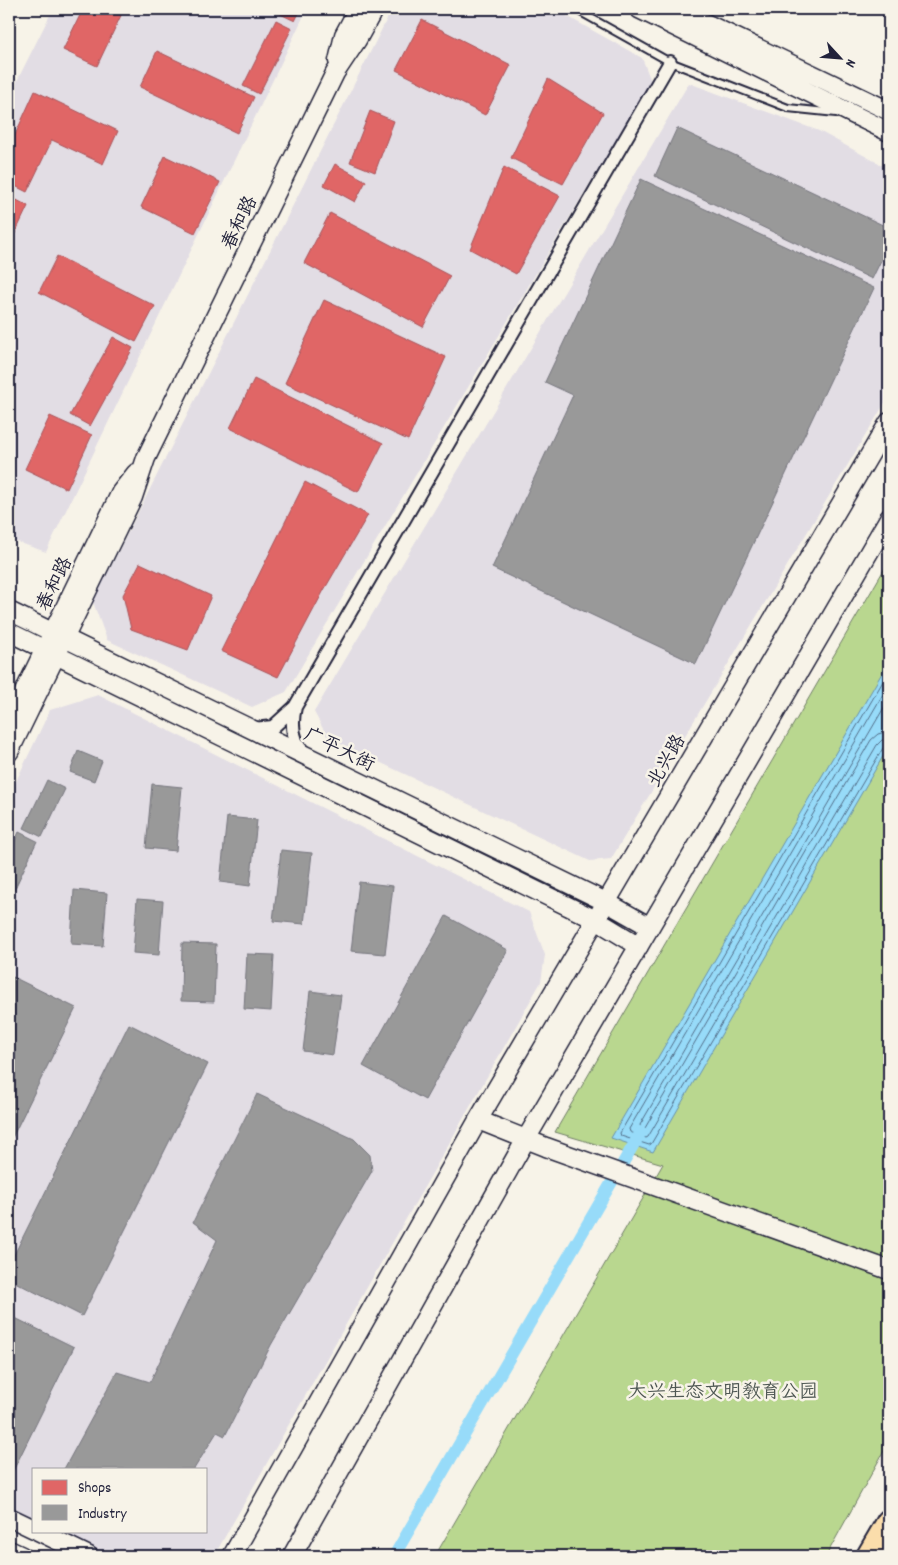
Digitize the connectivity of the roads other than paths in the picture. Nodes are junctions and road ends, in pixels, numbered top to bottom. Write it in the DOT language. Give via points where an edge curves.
graph roads {
  1 [pos="358,9"];
  2 [pos="374,9"];
  3 [pos="575,9"];
  4 [pos="638,9"];
  5 [pos="676,9"];
  6 [pos="670,62"];
  7 [pos="335,73"];
  8 [pos="889,111"];
  9 [pos="855,115"];
  10 [pos="889,132"];
  11 [pos="889,422"];
  12 [pos="889,518"];
  13 [pos="9,611"];
  14 [pos="9,632"];
  15 [pos="59,636"];
  16 [pos="50,652"];
  17 [pos="295,707"];
  18 [pos="9,722"];
  19 [pos="253,730"];
  20 [pos="9,752"];
  21 [pos="309,757"];
  22 [pos="606,902"];
  23 [pos="596,920"];
  24 [pos="650,927"];
  25 [pos="639,946"];
  26 [pos="478,1120"];
  27 [pos="526,1139"];
  28 [pos="889,1270"];
  29 [pos="9,1517"];
  30 [pos="889,1522"];
  31 [pos="32,1528"];
  32 [pos="40,1532"];
  33 [pos="9,1550"];
  34 [pos="22,1556"];
  35 [pos="89,1556"];
  36 [pos="232,1556"];
  37 [pos="292,1556"];
  38 [pos="869,1556"];
  1 -- 7 [label="street" via="344,35"];
  2 -- 7 [label="street, 春和路"];
  3 -- 6 [label="lane"];
  4 -- 9 [label="street"];
  5 -- 8 [label="street"];
  6 -- 9 [label="lane" via="788,108"];
  6 -- 17 [label="street"];
  7 -- 15 [label="street, 春和路" via="146,458 121,492"];
  9 -- 10 [label="street"];
  11 -- 22 [label="street, 北兴路"];
  12 -- 24 [label="street"];
  13 -- 15 [label="street, 广平大街"];
  14 -- 16 [label="street"];
  15 -- 16 [label="street, 春和路"];
  15 -- 19 [label="street, 广平大街"];
  16 -- 18 [label="street"];
  16 -- 20 [label="street"];
  16 -- 23 [label="street"];
  17 -- 19 [label="street" via="273,727"];
  17 -- 21 [label="street" via="292,722 295,736 300,749"];
  19 -- 21 [label="street, 广平大街"];
  21 -- 22 [label="street, 广平大街"];
  22 -- 23 [label="street, 北兴路"];
  22 -- 24 [label="street, 广平大街"];
  23 -- 25 [label="street"];
  23 -- 26 [label="street, 北兴路"];
  24 -- 25 [label="street"];
  25 -- 27 [label="street"];
  26 -- 27 [label="street"];
  26 -- 36 [label="street, 北兴路"];
  27 -- 28 [label="street"];
  27 -- 37 [label="street"];
  29 -- 31 [label="street"];
  30 -- 38 [label="highway"];
  32 -- 35 [label="street"];
  33 -- 34 [label="street"];
}
